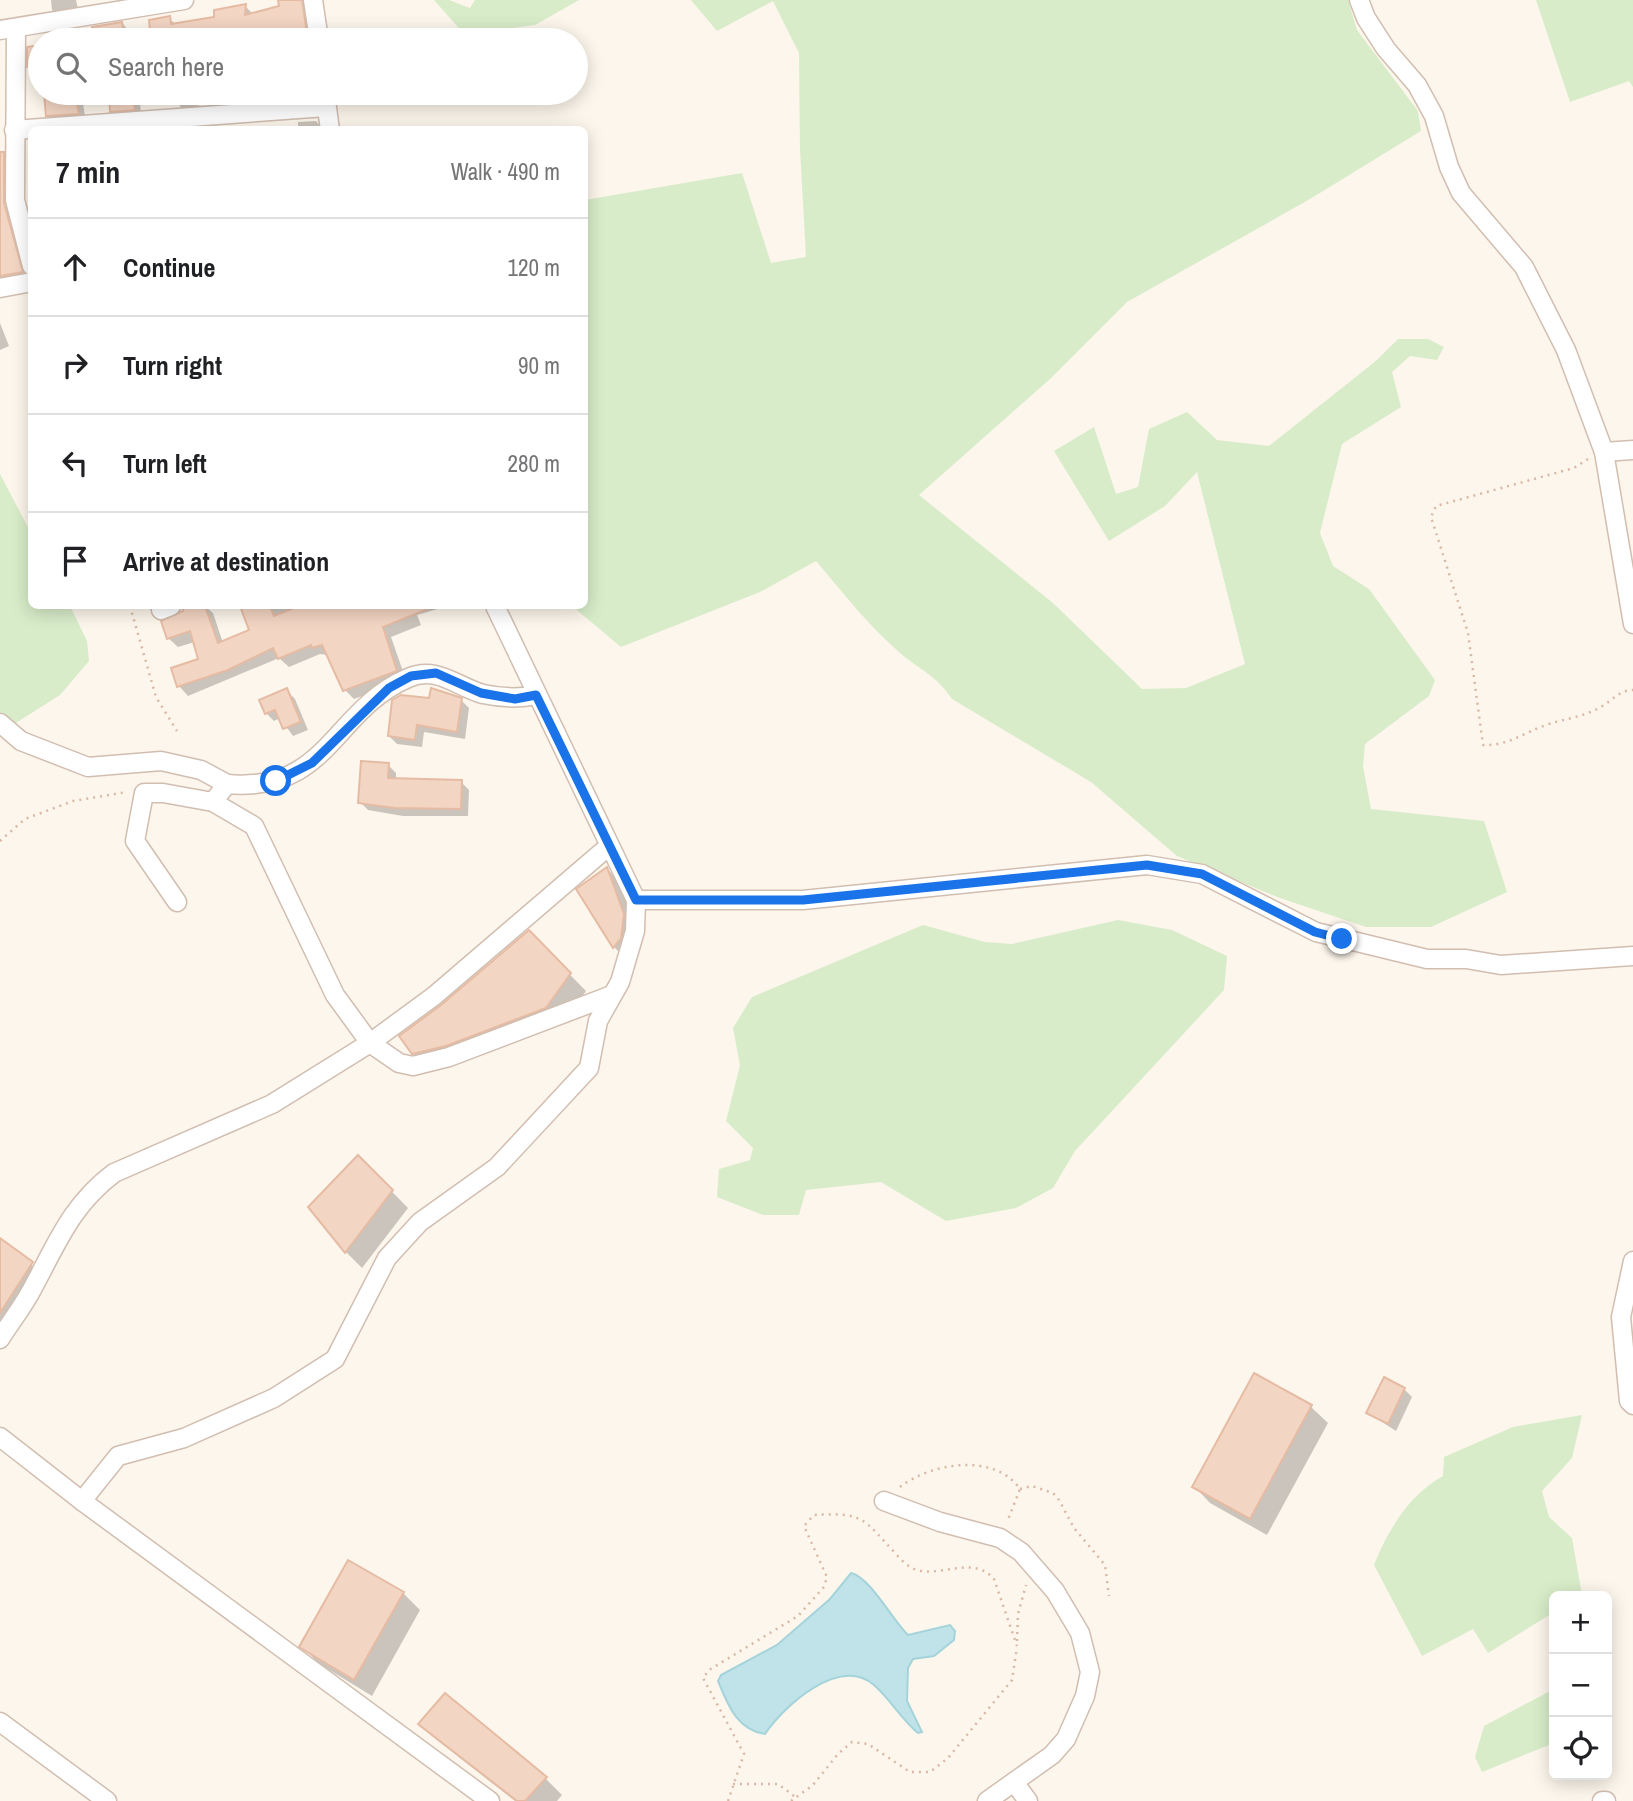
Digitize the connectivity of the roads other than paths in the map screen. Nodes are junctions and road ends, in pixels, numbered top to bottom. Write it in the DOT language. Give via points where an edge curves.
graph roads {
  1 [pos="184,0"];
  2 [pos="313,0"];
  3 [pos="1359,0"];
  4 [pos="317,28"];
  5 [pos="8,29"];
  6 [pos="273,105"];
  7 [pos="326,105"];
  8 [pos="55,126"];
  9 [pos="329,126"];
  10 [pos="28,129"];
  11 [pos="14,130"];
  12 [pos="8,201"];
  13 [pos="28,255"];
  14 [pos="28,283"];
  15 [pos="0,288"];
  16 [pos="1633,450"];
  17 [pos="1604,452"];
  18 [pos="496,609"];
  19 [pos="1633,624"];
  20 [pos="536,695"];
  21 [pos="0,723"];
  22 [pos="227,783"];
  23 [pos="213,802"];
  24 [pos="609,846"];
  25 [pos="636,900"];
  26 [pos="177,902"];
  27 [pos="1633,956"];
  28 [pos="612,995"];
  29 [pos="370,1043"];
  30 [pos="1633,1261"];
  31 [pos="0,1339"];
  32 [pos="1633,1405"];
  33 [pos="0,1437"];
  34 [pos="82,1501"];
  35 [pos="884,1501"];
  36 [pos="0,1722"];
  37 [pos="1014,1782"];
  38 [pos="107,1801"];
  39 [pos="490,1801"];
  40 [pos="987,1801"];
  41 [pos="1028,1801"];
  1 -- 5 [label="street"];
  2 -- 4 [label="street"];
  3 -- 17 [label="street" via="1386,49 1417,85 1434,116 1448,167 1461,193 1524,267 1566,350"];
  5 -- 11 [label="street"];
  6 -- 8 [label="street"];
  7 -- 9 [label="street"];
  10 -- 11 [label="street"];
  11 -- 12 [label="street"];
  12 -- 13 [label="street"];
  14 -- 15 [label="street"];
  16 -- 17 [label="street"];
  17 -- 19 [label="street"];
  18 -- 20 [label="street"];
  20 -- 22 [label="street" via="515,699 481,693 436,673 411,676 389,688 312,763 276,781 251,786"];
  20 -- 24 [label="street"];
  21 -- 22 [label="street" via="21,741 88,767 161,761 201,770"];
  22 -- 23 [label="street"];
  23 -- 26 [label="street" via="144,793 135,841"];
  23 -- 29 [label="street" via="254,826 335,995"];
  24 -- 25 [label="street"];
  24 -- 29 [label="street" via="434,996"];
  25 -- 27 [label="street" via="803,900 1147,865 1202,874 1315,932 1427,959 1466,958 1501,965"];
  25 -- 28 [label="street" via="635,931"];
  28 -- 29 [label="street" via="449,1057 413,1066 399,1063"];
  28 -- 34 [label="street" via="598,1021 589,1068 497,1167 420,1222 387,1258 335,1359 274,1398 184,1438 118,1457"];
  29 -- 31 [label="street" via="272,1104 114,1173 94,1188 60,1231 30,1294"];
  30 -- 32 [label="street" via="1621,1317"];
  33 -- 34 [label="street"];
  34 -- 39 [label="street"];
  35 -- 37 [label="street" via="1000,1538 1021,1552 1055,1591 1080,1633 1090,1672 1066,1739"];
  36 -- 38 [label="street"];
  37 -- 40 [label="street"];
  37 -- 41 [label="street"];
}
